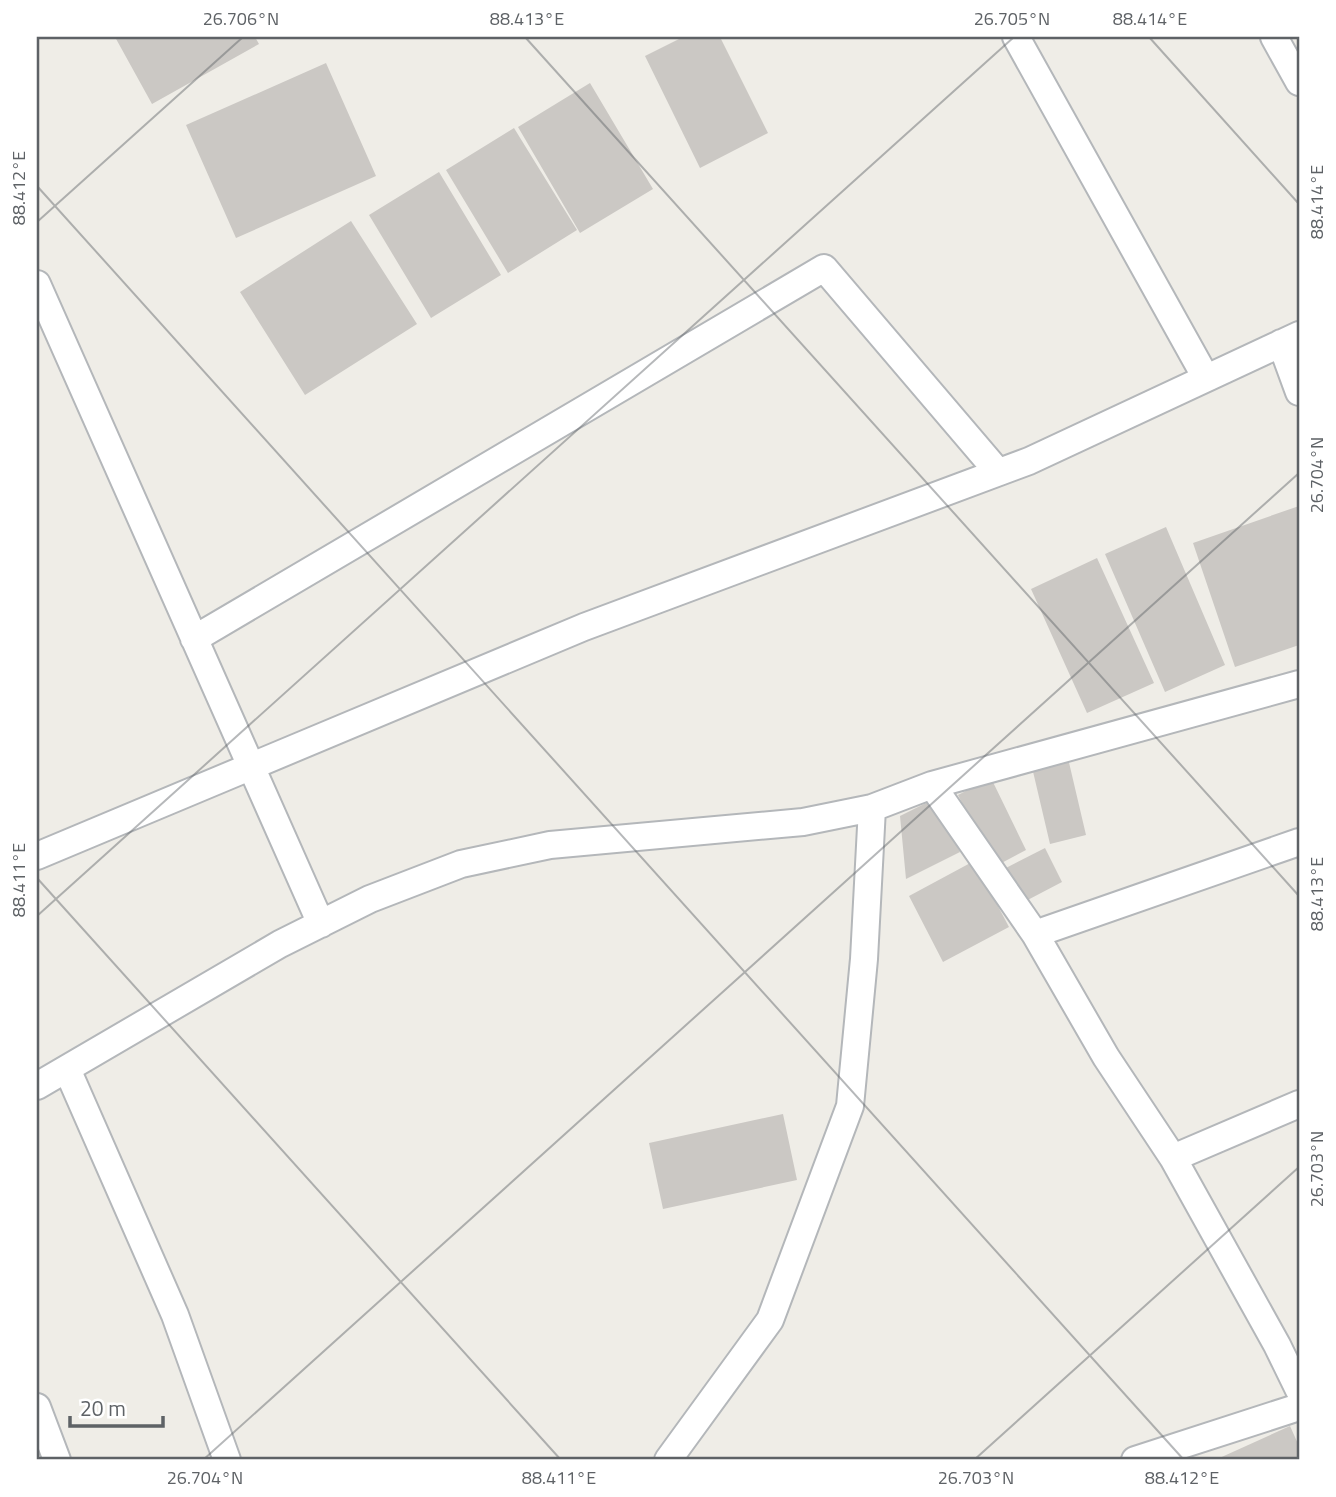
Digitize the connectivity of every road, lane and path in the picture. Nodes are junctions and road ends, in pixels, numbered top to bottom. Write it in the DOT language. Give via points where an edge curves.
graph roads {
  1 [pos="1016,37"];
  2 [pos="1274,37"];
  3 [pos="1299,82"];
  4 [pos="37,284"];
  5 [pos="1290,339"];
  6 [pos="1206,378"];
  7 [pos="1299,392"];
  8 [pos="998,472"];
  9 [pos="194,639"];
  10 [pos="1299,684"];
  11 [pos="251,767"];
  12 [pos="932,785"];
  13 [pos="872,808"];
  14 [pos="1299,842"];
  15 [pos="37,856"];
  16 [pos="321,924"];
  17 [pos="1035,934"];
  18 [pos="68,1069"];
  19 [pos="37,1086"];
  20 [pos="1299,1104"];
  21 [pos="1173,1158"];
  22 [pos="1299,1390"];
  23 [pos="37,1407"];
  24 [pos="1299,1407"];
  25 [pos="57,1460"];
  26 [pos="227,1460"];
  27 [pos="668,1460"];
  28 [pos="1135,1460"];
  1 -- 6 [label="street"];
  2 -- 3 [label="street"];
  4 -- 9 [label="street"];
  5 -- 6 [label="street"];
  5 -- 7 [label="street"];
  6 -- 8 [label="street"];
  8 -- 9 [label="street" via="824,268"];
  8 -- 11 [label="street" via="584,627"];
  9 -- 11 [label="street"];
  10 -- 12 [label="street"];
  11 -- 15 [label="street"];
  11 -- 16 [label="street"];
  12 -- 13 [label="street"];
  12 -- 17 [label="street"];
  13 -- 16 [label="street" via="803,821 550,845 461,864 370,899"];
  13 -- 27 [label="street" via="850,1106 770,1320"];
  14 -- 17 [label="street"];
  16 -- 18 [label="street"];
  17 -- 21 [label="street" via="1106,1057"];
  18 -- 19 [label="street"];
  18 -- 26 [label="street" via="175,1315"];
  20 -- 21 [label="street"];
  21 -- 22 [label="street"];
  23 -- 25 [label="street"];
  24 -- 28 [label="street"];
}
